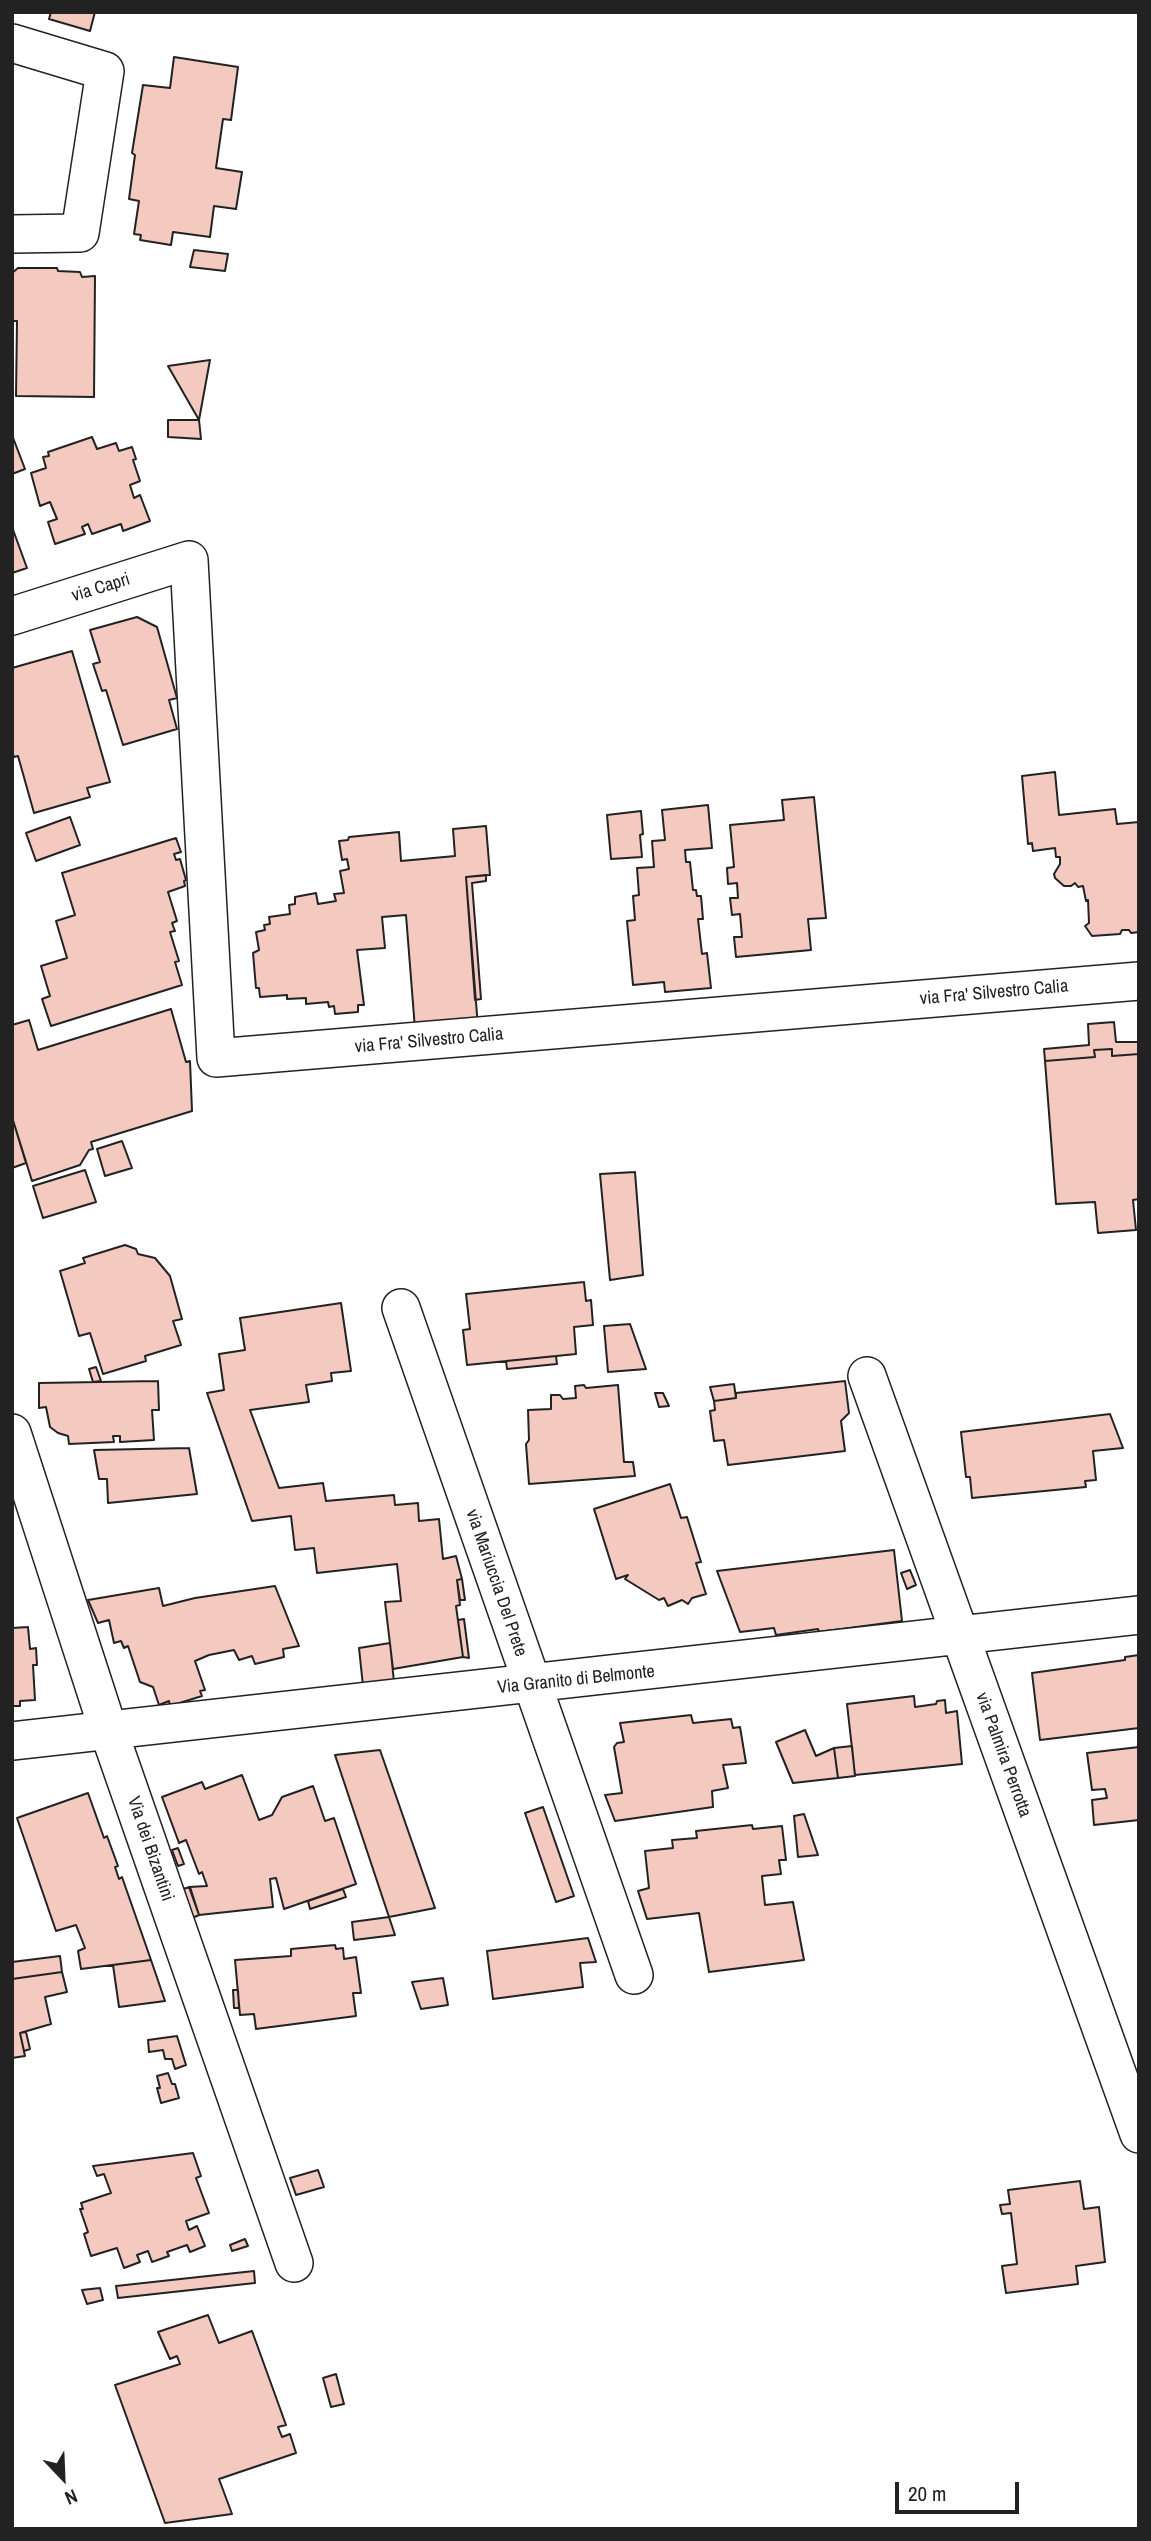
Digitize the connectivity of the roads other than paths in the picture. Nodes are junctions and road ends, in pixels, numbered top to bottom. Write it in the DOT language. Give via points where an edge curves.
graph roads {
  1 [pos="12,43"];
  2 [pos="12,234"];
  3 [pos="189,560"];
  4 [pos="12,615"];
  5 [pos="1139,981"];
  6 [pos="401,1308"];
  7 [pos="867,1376"];
  8 [pos="12,1433"];
  9 [pos="1139,1615"];
  10 [pos="961,1636"];
  11 [pos="531,1685"];
  12 [pos="109,1732"];
  13 [pos="12,1741"];
  14 [pos="635,1975"];
  15 [pos="1139,2134"];
  16 [pos="294,2263"];
  1 -- 2 [label="street" via="105,71 80,233"];
  3 -- 4 [label="street, via Capri"];
  3 -- 5 [label="street, via Fra' Silvestro Calia" via="216,1058"];
  6 -- 11 [label="street, via Mariuccia Del Prete"];
  7 -- 10 [label="street, via Palmira Perrotta"];
  8 -- 12 [label="street, Via dei Bizantini"];
  9 -- 10 [label="street, Via Granito di Belmonte"];
  10 -- 11 [label="street, Via Granito di Belmonte"];
  10 -- 15 [label="street, via Palmira Perrotta"];
  11 -- 12 [label="street, Via Granito di Belmonte"];
  11 -- 14 [label="street, via Mariuccia Del Prete"];
  12 -- 13 [label="street, Via Granito di Belmonte"];
  12 -- 16 [label="street, Via dei Bizantini"];
}
